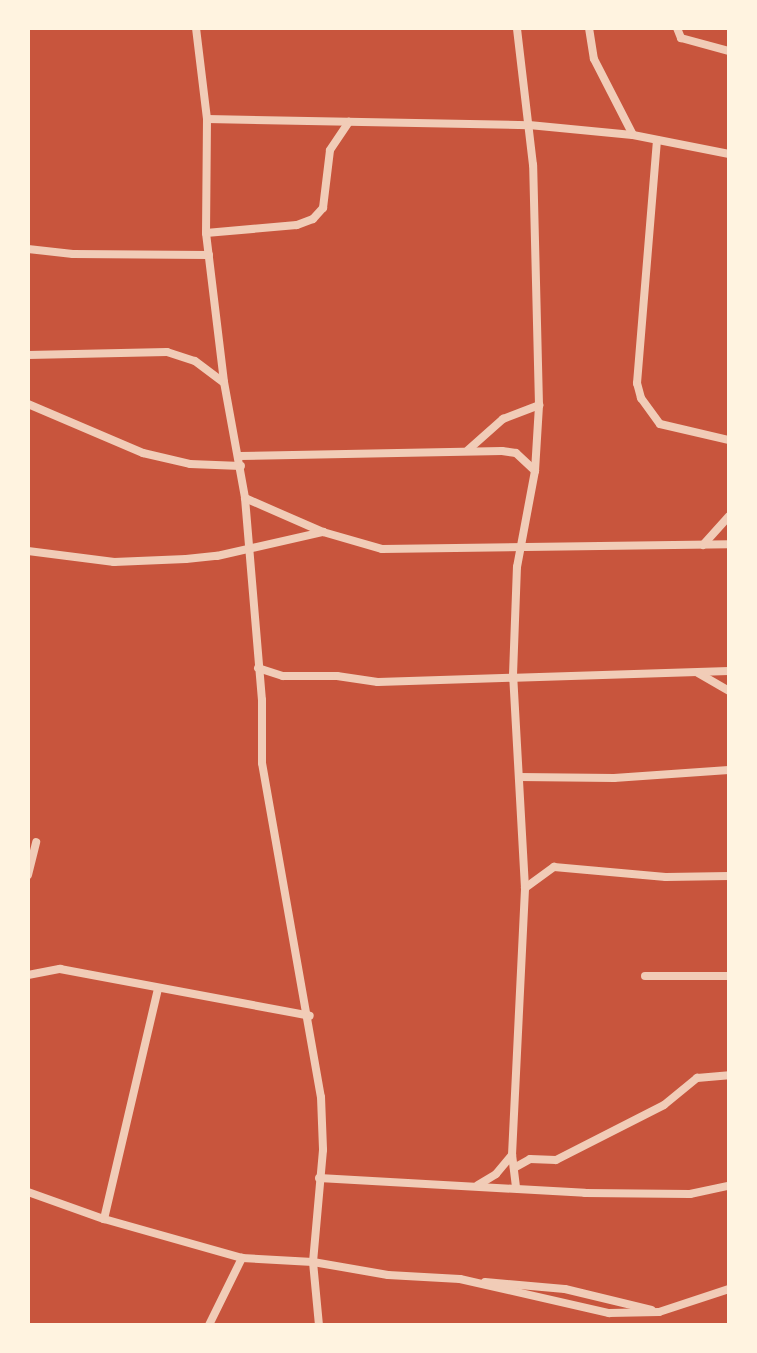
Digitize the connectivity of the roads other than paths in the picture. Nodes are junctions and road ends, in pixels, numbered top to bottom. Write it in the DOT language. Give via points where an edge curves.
graph roads {
  1 [pos="196,28"];
  2 [pos="517,28"];
  3 [pos="589,28"];
  4 [pos="677,28"];
  5 [pos="729,51"];
  6 [pos="207,119"];
  7 [pos="349,122"];
  8 [pos="529,125"];
  9 [pos="633,135"];
  10 [pos="657,140"];
  11 [pos="729,154"];
  12 [pos="206,233"];
  13 [pos="28,249"];
  14 [pos="209,255"];
  15 [pos="28,355"];
  16 [pos="224,382"];
  17 [pos="28,404"];
  18 [pos="539,405"];
  19 [pos="729,440"];
  20 [pos="468,450"];
  21 [pos="241,461"];
  22 [pos="535,471"];
  23 [pos="245,498"];
  24 [pos="729,516"];
  25 [pos="323,532"];
  26 [pos="729,544"];
  27 [pos="703,545"];
  28 [pos="247,548"];
  29 [pos="522,549"];
  30 [pos="28,551"];
  31 [pos="258,668"];
  32 [pos="729,671"];
  33 [pos="697,673"];
  34 [pos="513,675"];
  35 [pos="729,691"];
  36 [pos="729,770"];
  37 [pos="519,777"];
  38 [pos="36,842"];
  39 [pos="28,875"];
  40 [pos="729,876"];
  41 [pos="525,888"];
  42 [pos="28,975"];
  43 [pos="645,976"];
  44 [pos="729,976"];
  45 [pos="158,988"];
  46 [pos="310,1016"];
  47 [pos="729,1075"];
  48 [pos="512,1155"];
  49 [pos="514,1168"];
  50 [pos="319,1178"];
  51 [pos="478,1185"];
  52 [pos="729,1186"];
  53 [pos="516,1187"];
  54 [pos="28,1192"];
  55 [pos="104,1219"];
  56 [pos="242,1258"];
  57 [pos="313,1262"];
  58 [pos="460,1279"];
  59 [pos="729,1289"];
  60 [pos="659,1312"];
  61 [pos="209,1325"];
  62 [pos="319,1325"];
  1 -- 6 [label="street"];
  2 -- 8 [label="street"];
  3 -- 9 [label="street" via="594,59"];
  4 -- 5 [label="street" via="681,38"];
  6 -- 7 [label="street"];
  6 -- 12 [label="street"];
  7 -- 8 [label="street"];
  7 -- 12 [label="street" via="330,150 323,208 313,219"];
  8 -- 9 [label="street"];
  8 -- 18 [label="street"];
  9 -- 10 [label="street"];
  10 -- 11 [label="street"];
  10 -- 19 [label="street" via="637,383 660,424"];
  12 -- 14 [label="street"];
  13 -- 14 [label="street"];
  14 -- 16 [label="street"];
  15 -- 16 [label="street" via="167,352 195,361"];
  16 -- 21 [label="street"];
  17 -- 21 [label="street" via="143,453 190,464"];
  18 -- 20 [label="street" via="503,419"];
  18 -- 22 [label="street"];
  20 -- 21 [label="street"];
  20 -- 22 [label="street" via="516,453"];
  21 -- 23 [label="street"];
  22 -- 29 [label="street"];
  23 -- 25 [label="street"];
  23 -- 28 [label="street"];
  24 -- 27 [label="street"];
  25 -- 28 [label="street"];
  25 -- 29 [label="street" via="382,549"];
  26 -- 27 [label="street"];
  27 -- 29 [label="street"];
  28 -- 30 [label="street" via="186,559 114,562"];
  28 -- 31 [label="street"];
  29 -- 34 [label="street"];
  31 -- 34 [label="street" via="283,676 378,682"];
  31 -- 46 [label="street" via="262,763"];
  32 -- 33 [label="street"];
  33 -- 34 [label="street"];
  33 -- 35 [label="street"];
  34 -- 37 [label="street"];
  36 -- 37 [label="street" via="614,778"];
  37 -- 41 [label="street"];
  38 -- 39 [label="street"];
  40 -- 41 [label="street" via="666,877 554,867"];
  41 -- 48 [label="street"];
  42 -- 45 [label="street" via="60,969"];
  43 -- 44 [label="street"];
  45 -- 46 [label="street"];
  45 -- 55 [label="street"];
  46 -- 50 [label="street" via="323,1122"];
  47 -- 49 [label="street" via="697,1078 664,1105 556,1160 530,1159"];
  48 -- 49 [label="street"];
  48 -- 51 [label="street"];
  49 -- 53 [label="street"];
  50 -- 51 [label="street"];
  50 -- 57 [label="street"];
  51 -- 53 [label="street"];
  52 -- 53 [label="street" via="690,1194"];
  54 -- 55 [label="street"];
  55 -- 56 [label="street"];
  56 -- 57 [label="street"];
  56 -- 61 [label="street"];
  57 -- 58 [label="street" via="388,1275"];
  57 -- 62 [label="street"];
  58 -- 60 [label="street" via="565,1289"];
  58 -- 60 [label="street" via="609,1313"];
  59 -- 60 [label="street"];
}
